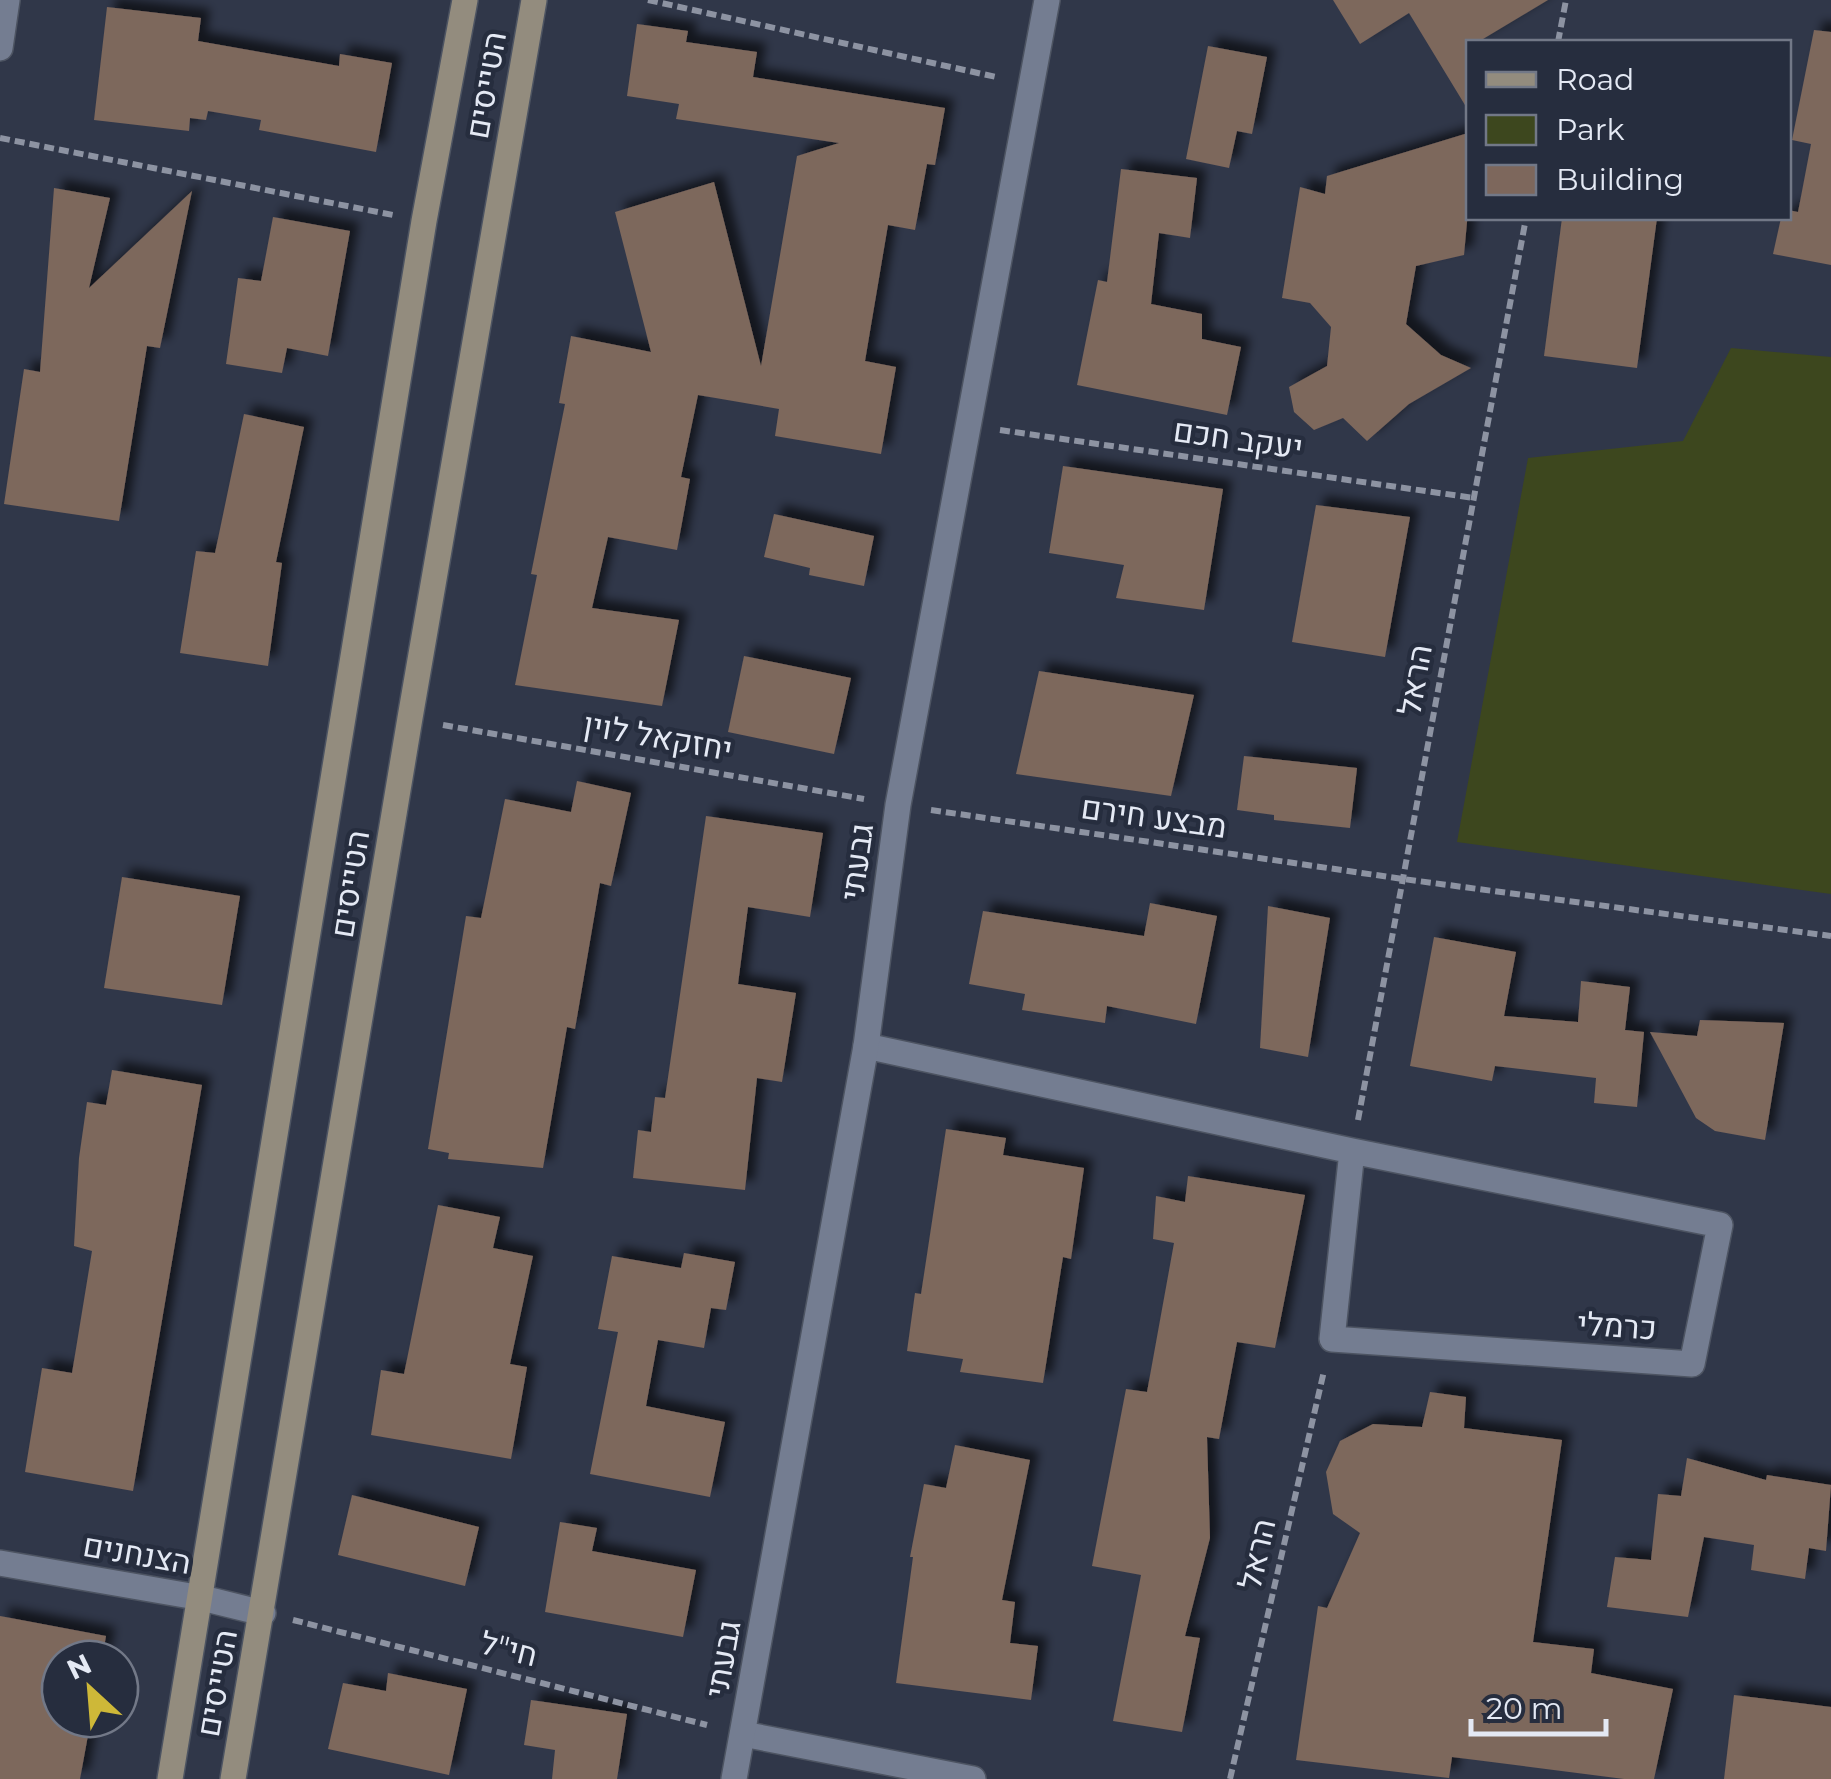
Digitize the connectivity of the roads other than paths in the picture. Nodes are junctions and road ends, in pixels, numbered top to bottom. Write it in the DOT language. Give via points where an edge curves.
graph roads {
  1 [pos="7,0"];
  2 [pos="465,0"];
  3 [pos="534,0"];
  4 [pos="1047,0"];
  5 [pos="0,48"];
  6 [pos="866,1046"];
  7 [pos="1352,1150"];
  8 [pos="0,1563"];
  9 [pos="202,1598"];
  10 [pos="263,1612"];
  11 [pos="743,1734"];
  12 [pos="170,1779"];
  13 [pos="233,1779"];
  14 [pos="734,1779"];
  15 [pos="972,1779"];
  1 -- 5 [label="street"];
  2 -- 9 [label="street, הטייסים"];
  3 -- 10 [label="street, הטייסים"];
  4 -- 6 [label="street, גבעתי" via="898,805"];
  6 -- 7 [label="street, כרמלי"];
  6 -- 11 [label="street, גבעתי"];
  7 -- 7 [label="street, כרמלי" via="1332,1340 1692,1364 1720,1225"];
  8 -- 9 [label="street, הצנחנים"];
  9 -- 10 [label="street, הצנחנים"];
  9 -- 12 [label="street, הטייסים"];
  10 -- 13 [label="street, הטייסים"];
  11 -- 14 [label="street, גבעתי"];
  11 -- 15 [label="street, גבעתי"];
}
